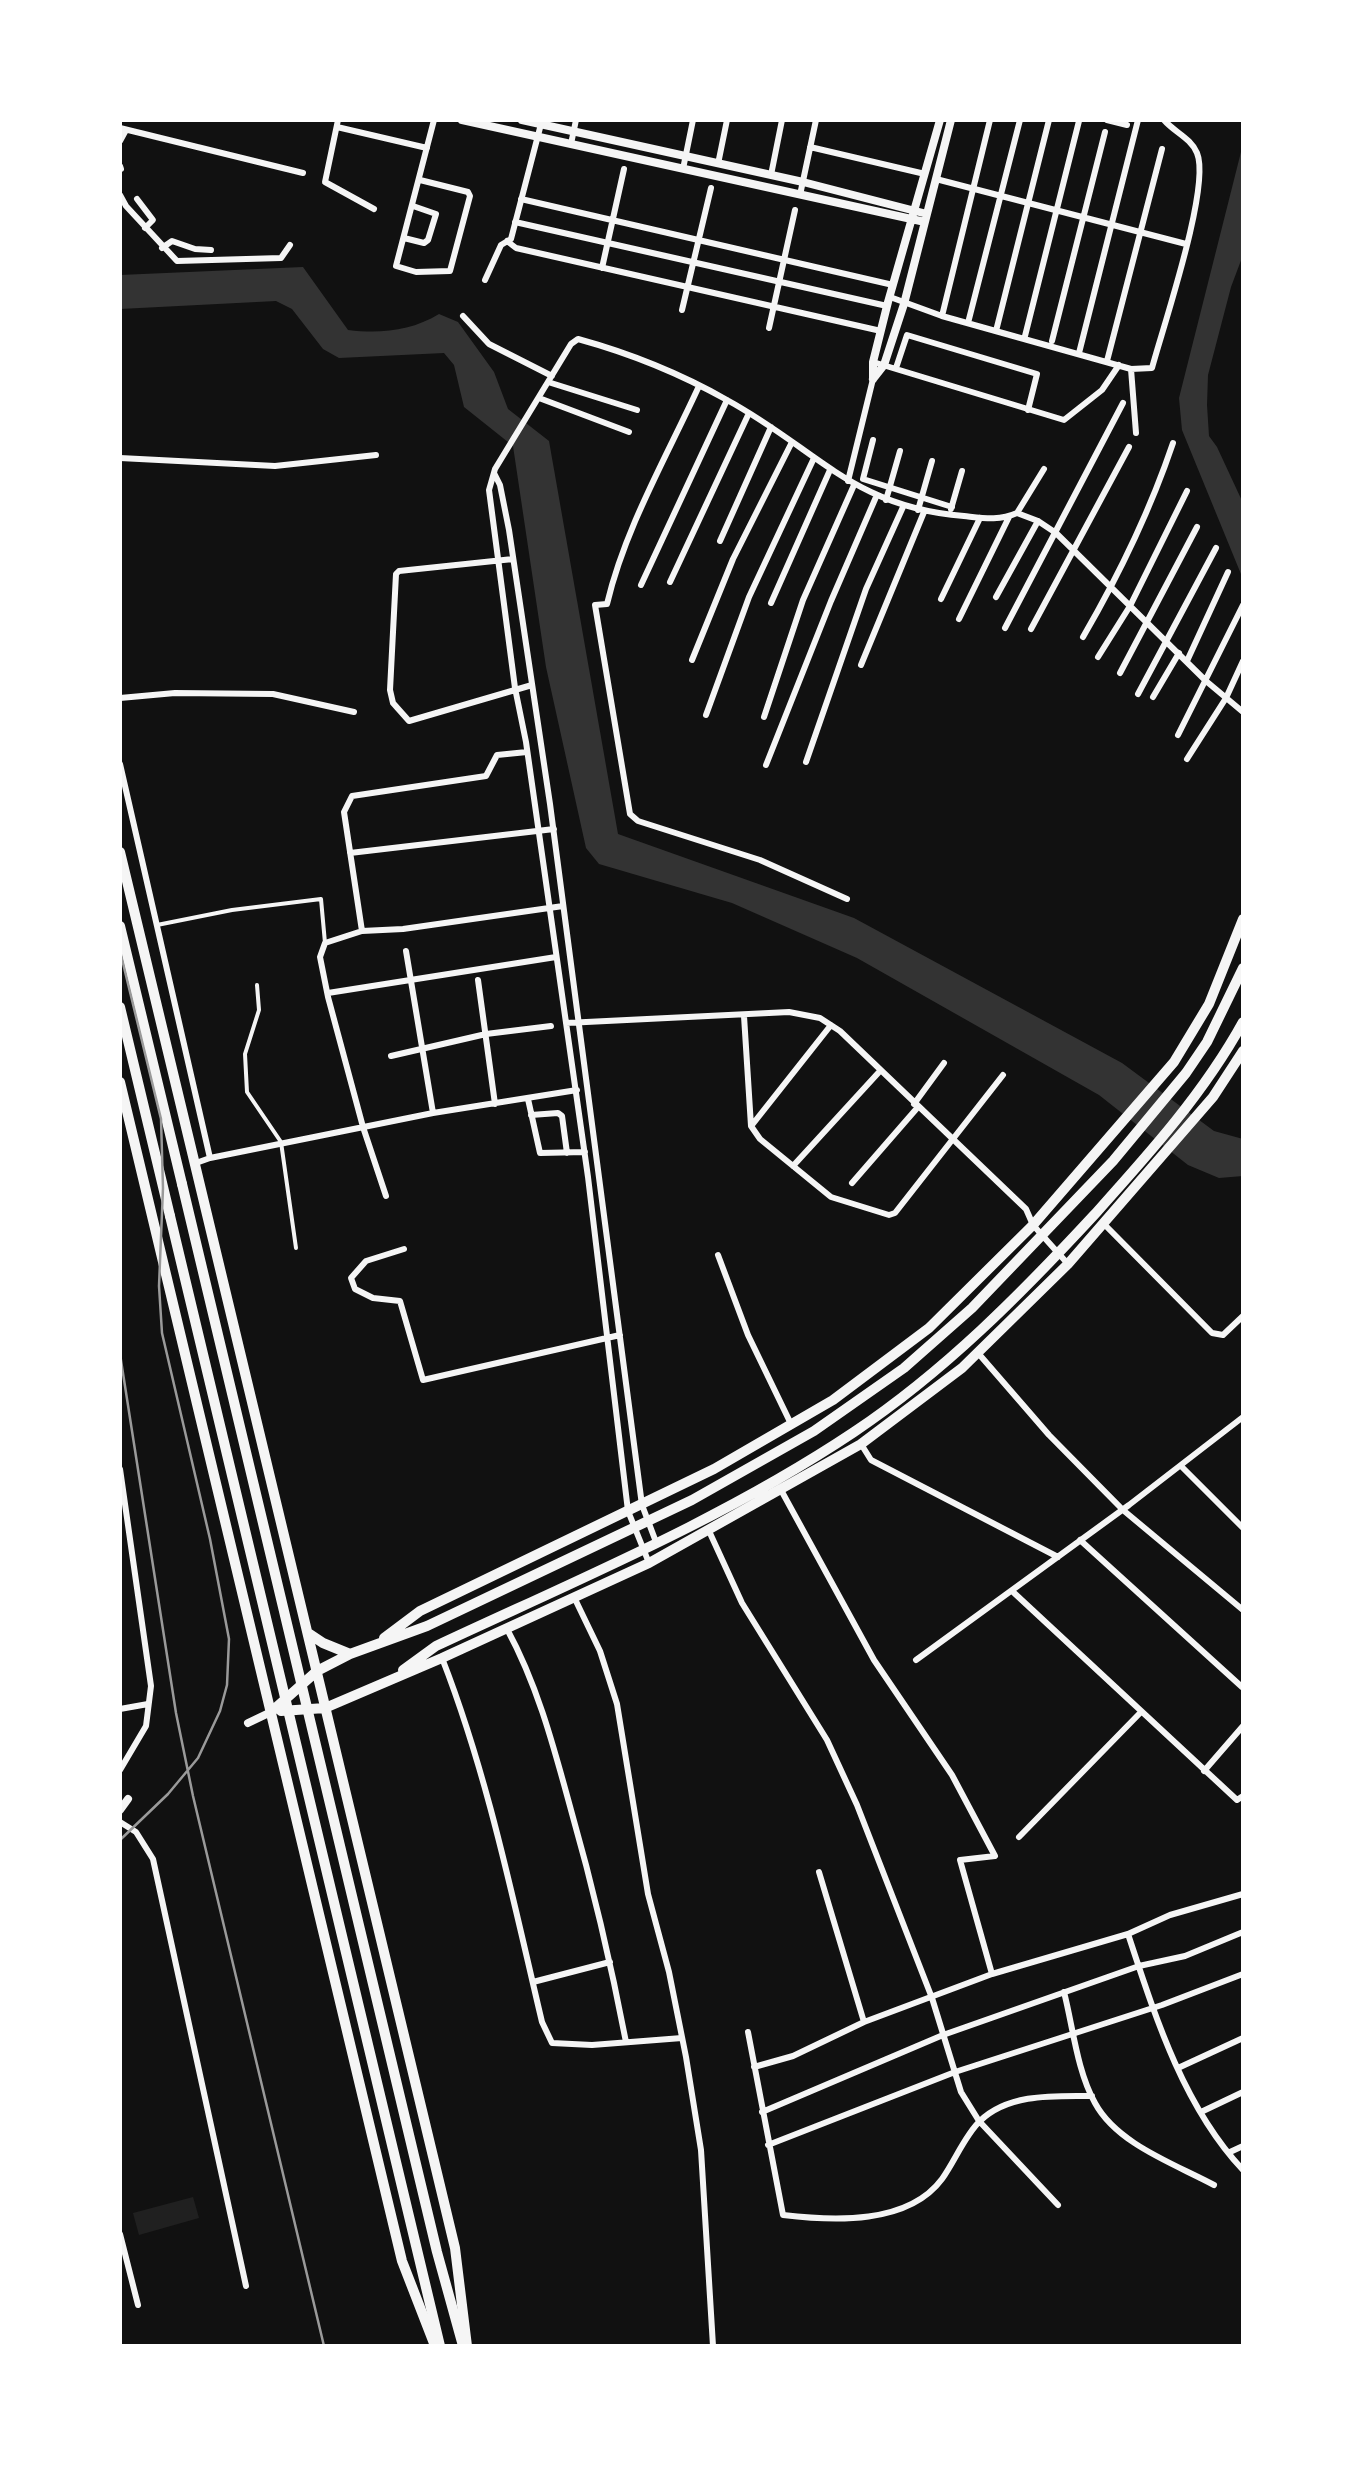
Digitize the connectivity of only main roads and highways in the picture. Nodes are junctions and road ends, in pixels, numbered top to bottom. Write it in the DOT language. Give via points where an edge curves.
graph roads {
  1 [pos="120,852"];
  2 [pos="1243,920"];
  3 [pos="120,926"];
  4 [pos="1243,968"];
  5 [pos="120,1006"];
  6 [pos="1243,1022"];
  7 [pos="1243,1051"];
  8 [pos="120,1082"];
  9 [pos="170,1134"];
  10 [pos="199,1182"];
  11 [pos="307,1632"];
  12 [pos="375,1645"];
  13 [pos="350,1654"];
  14 [pos="316,1671"];
  15 [pos="390,1680"];
  16 [pos="326,1708"];
  17 [pos="270,1712"];
  18 [pos="438,2346"];
  19 [pos="465,2346"];
  1 -- 10 [label="highway"];
  2 -- 12 [label="highway" via="1209,1004 1174,1062 1033,1225 929,1328 792,1425 420,1610"];
  3 -- 9 [label="highway"];
  4 -- 12 [label="highway" via="1207,1042 1114,1161 916,1359 828,1422 692,1500"];
  5 -- 18 [label="highway"];
  6 -- 15 [label="highway" via="1202,1088 1130,1175 954,1357 917,1386 839,1442 702,1519 436,1646"];
  7 -- 15 [label="highway" via="1213,1096 1068,1264 926,1397 861,1444 709,1531"];
  8 -- 17 [label="highway"];
  9 -- 10 [label="highway"];
  9 -- 19 [label="highway"];
  10 -- 11 [label="highway"];
  11 -- 13 [label="highway"];
  11 -- 14 [label="highway"];
  12 -- 13 [label="highway"];
  13 -- 14 [label="highway"];
  14 -- 16 [label="highway"];
  14 -- 17 [label="highway"];
  15 -- 16 [label="highway"];
  16 -- 17 [label="highway"];
  16 -- 19 [label="highway" via="455,2248"];
  17 -- 18 [label="highway" via="402,2262"];
}
